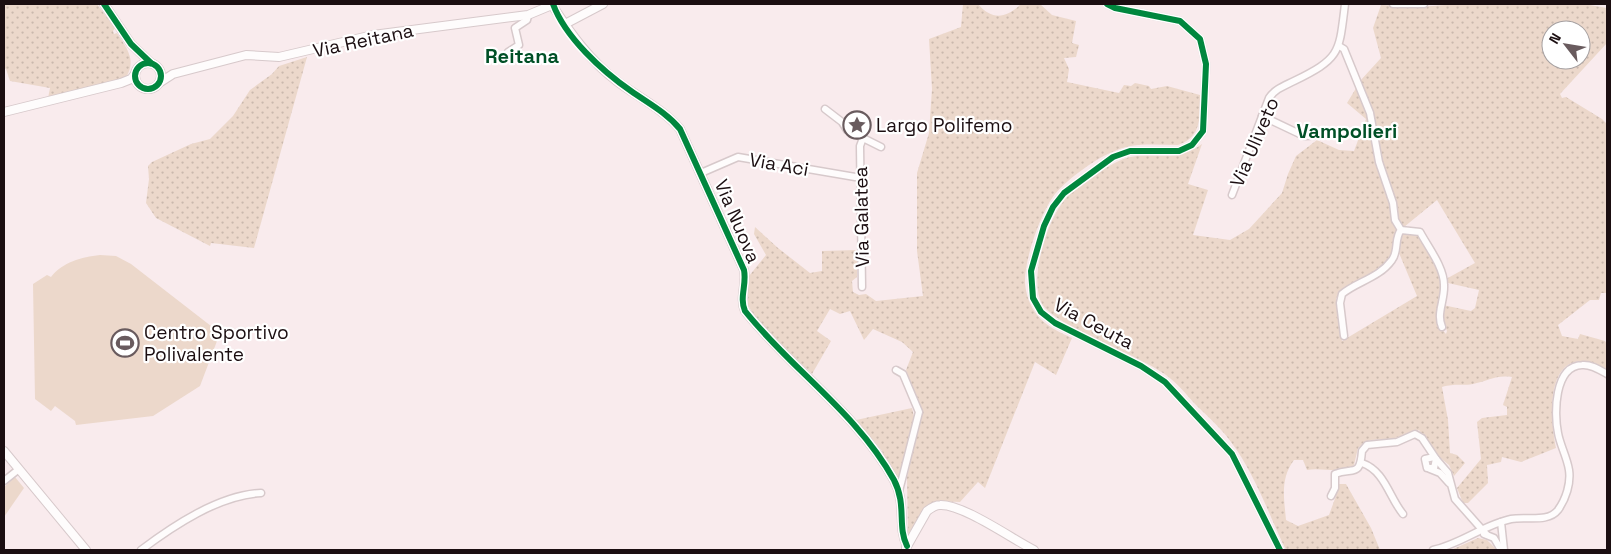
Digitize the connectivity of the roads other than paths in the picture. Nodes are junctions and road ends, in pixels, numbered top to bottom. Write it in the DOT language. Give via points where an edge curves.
graph roads {
  1 [pos="104,4"];
  2 [pos="552,4"];
  3 [pos="603,4"];
  4 [pos="1107,4"];
  5 [pos="1345,4"];
  6 [pos="1393,4"];
  7 [pos="1424,4"];
  8 [pos="528,15"];
  9 [pos="565,24"];
  10 [pos="131,44"];
  11 [pos="1339,46"];
  12 [pos="508,52"];
  13 [pos="154,65"];
  14 [pos="136,72"];
  15 [pos="173,74"];
  16 [pos="121,83"];
  17 [pos="159,83"];
  18 [pos="141,87"];
  19 [pos="825,109"];
  20 [pos="4,112"];
  21 [pos="1262,116"];
  22 [pos="1326,135"];
  23 [pos="863,138"];
  24 [pos="882,147"];
  25 [pos="701,173"];
  26 [pos="860,178"];
  27 [pos="1232,195"];
  28 [pos="1401,230"];
  29 [pos="862,287"];
  30 [pos="1442,327"];
  31 [pos="1344,336"];
  32 [pos="896,370"];
  33 [pos="1607,374"];
  34 [pos="1424,442"];
  35 [pos="4,452"];
  36 [pos="1435,458"];
  37 [pos="1425,459"];
  38 [pos="1362,463"];
  39 [pos="1430,469"];
  40 [pos="19,470"];
  41 [pos="4,482"];
  42 [pos="1450,484"];
  43 [pos="899,491"];
  44 [pos="261,493"];
  45 [pos="1331,496"];
  46 [pos="1403,514"];
  47 [pos="1501,522"];
  48 [pos="1494,524"];
  49 [pos="1484,531"];
  50 [pos="1498,541"];
  51 [pos="907,548"];
  52 [pos="86,550"];
  53 [pos="141,550"];
  54 [pos="1034,550"];
  55 [pos="1280,550"];
  56 [pos="1433,550"];
  57 [pos="1503,550"];
  1 -- 10 [label="street"];
  2 -- 8 [label="street, Via Reitana"];
  2 -- 9 [label="street, Via Nuova"];
  3 -- 9 [label="street"];
  4 -- 55 [label="street, Via Ceuta" via="1180,21 1200,39 1206,64 1203,131 1192,145 1179,150 1141,150 1121,154 1103,163 1064,193 1044,226 1031,271 1033,298 1041,312 1055,323 1149,370 1178,395 1232,454"];
  5 -- 11 [label="street"];
  6 -- 7 [label="street"];
  8 -- 12 [label="street" via="527,20 515,28 519,46"];
  8 -- 15 [label="street, Via Reitana" via="373,35 279,57 246,55"];
  9 -- 25 [label="street, Via Nuova" via="604,71 676,124"];
  10 -- 13 [label="street"];
  10 -- 14 [label="street"];
  11 -- 21 [label="street, Via Uliveto" via="1318,69 1276,90"];
  11 -- 28 [label="street" via="1344,50 1370,113 1379,162 1393,203 1395,220"];
  13 -- 14 [label="street" via="142,65"];
  13 -- 15 [label="street"];
  13 -- 17 [label="street" via="161,73"];
  14 -- 16 [label="street" via="131,79"];
  14 -- 18 [label="street" via="136,81"];
  15 -- 17 [label="street, Via Reitana"];
  16 -- 18 [label="street"];
  16 -- 20 [label="street"];
  17 -- 18 [label="street" via="153,88"];
  19 -- 23 [label="street" via="847,130"];
  21 -- 22 [label="street" via="1304,136"];
  21 -- 27 [label="street, Via Uliveto"];
  23 -- 24 [label="street"];
  23 -- 26 [label="street, Via Galatea"];
  25 -- 26 [label="street, Via Aci" via="738,157"];
  25 -- 43 [label="street, Via Nuova" via="744,270 742,300 745,311 872,443"];
  26 -- 29 [label="street, Via Galatea"];
  28 -- 30 [label="street" via="1420,232 1443,277"];
  28 -- 31 [label="street" via="1397,251 1386,267 1342,294"];
  32 -- 43 [label="street" via="903,374 919,412"];
  33 -- 47 [label="street" via="1589,366 1576,366 1559,388 1556,405 1558,433 1569,481 1557,511 1546,518"];
  34 -- 36 [label="street"];
  34 -- 37 [label="street"];
  34 -- 38 [label="street" via="1415,434 1397,442 1367,445 1362,451"];
  35 -- 40 [label="street"];
  36 -- 37 [label="street"];
  36 -- 39 [label="street" via="1436,466"];
  36 -- 42 [label="street" via="1445,468"];
  37 -- 39 [label="street" via="1425,466"];
  38 -- 45 [label="street" via="1354,471 1335,474 1335,488"];
  38 -- 46 [label="street" via="1372,468 1388,487"];
  39 -- 42 [label="street" via="1440,473"];
  40 -- 41 [label="street"];
  40 -- 52 [label="street"];
  42 -- 49 [label="street" via="1455,499"];
  43 -- 51 [label="street, Via Nuova"];
  44 -- 53 [label="street" via="230,500 189,518"];
  47 -- 48 [label="street"];
  47 -- 57 [label="street"];
  48 -- 49 [label="street"];
  48 -- 50 [label="street" via="1492,532"];
  49 -- 50 [label="street"];
  49 -- 56 [label="street"];
  50 -- 57 [label="street"];
  51 -- 54 [label="street" via="927,511 942,505 966,513"];
}
